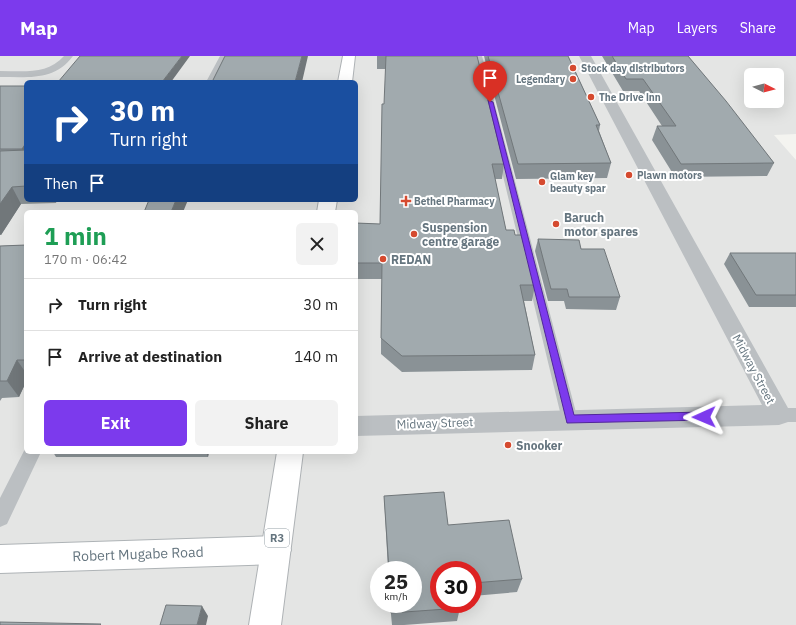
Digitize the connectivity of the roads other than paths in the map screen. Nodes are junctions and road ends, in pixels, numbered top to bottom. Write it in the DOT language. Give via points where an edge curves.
graph roads {
  1 [pos="69,56"];
  2 [pos="224,56"];
  3 [pos="349,56"];
  4 [pos="478,56"];
  5 [pos="585,56"];
  6 [pos="0,74"];
  7 [pos="212,80"];
  8 [pos="345,80"];
  9 [pos="787,415"];
  10 [pos="570,420"];
  11 [pos="358,426"];
  12 [pos="31,454"];
  13 [pos="290,454"];
  14 [pos="0,518"];
  15 [pos="276,550"];
  16 [pos="0,559"];
  17 [pos="265,625"];
  1 -- 6 [label="lane" via="60,66 39,74"];
  2 -- 7 [label="lane"];
  3 -- 8 [label="main road"];
  4 -- 10 [label="lane"];
  5 -- 9 [label="street, Midway Street"];
  9 -- 10 [label="street, Midway Street"];
  10 -- 11 [label="street, Midway Street"];
  12 -- 14 [label="lane"];
  13 -- 15 [label="main road, R3"];
  15 -- 16 [label="main road, Robert Mugabe Road"];
  15 -- 17 [label="main road, R3"];
}
